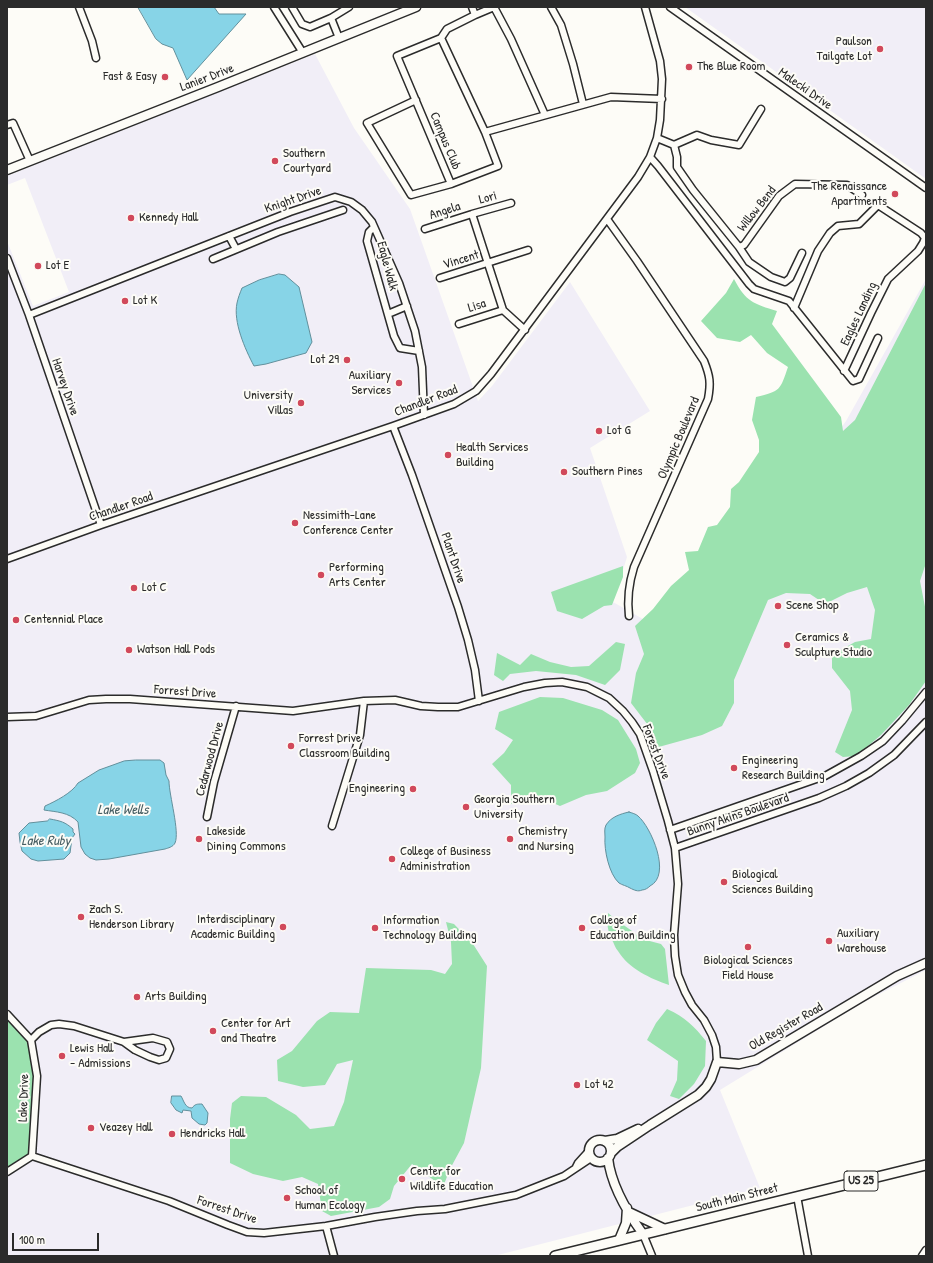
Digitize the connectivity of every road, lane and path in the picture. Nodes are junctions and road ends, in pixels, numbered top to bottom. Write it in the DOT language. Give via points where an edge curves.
graph roads {
  1 [pos="79,7"];
  2 [pos="274,7"];
  3 [pos="292,7"];
  4 [pos="349,7"];
  5 [pos="416,7"];
  6 [pos="472,7"];
  7 [pos="494,7"];
  8 [pos="551,7"];
  9 [pos="645,7"];
  10 [pos="670,7"];
  11 [pos="475,15"];
  12 [pos="331,18"];
  13 [pos="339,38"];
  14 [pos="441,38"];
  15 [pos="303,53"];
  16 [pos="96,58"];
  17 [pos="662,99"];
  18 [pos="416,100"];
  19 [pos="583,104"];
  20 [pos="761,109"];
  21 [pos="545,115"];
  22 [pos="7,125"];
  23 [pos="485,132"];
  24 [pos="657,138"];
  25 [pos="674,145"];
  26 [pos="650,157"];
  27 [pos="30,161"];
  28 [pos="7,170"];
  29 [pos="451,184"];
  30 [pos="926,188"];
  31 [pos="862,195"];
  32 [pos="511,203"];
  33 [pos="343,210"];
  34 [pos="472,214"];
  35 [pos="272,219"];
  36 [pos="607,219"];
  37 [pos="374,226"];
  38 [pos="425,229"];
  39 [pos="278,232"];
  40 [pos="229,236"];
  41 [pos="739,247"];
  42 [pos="236,250"];
  43 [pos="528,250"];
  44 [pos="802,253"];
  45 [pos="7,258"];
  46 [pos="213,259"];
  47 [pos="488,263"];
  48 [pos="440,278"];
  49 [pos="407,306"];
  50 [pos="794,308"];
  51 [pos="503,310"];
  52 [pos="388,314"];
  53 [pos="29,315"];
  54 [pos="459,324"];
  55 [pos="525,330"];
  56 [pos="878,338"];
  57 [pos="419,352"];
  58 [pos="844,371"];
  59 [pos="424,415"];
  60 [pos="393,426"];
  61 [pos="101,525"];
  62 [pos="7,558"];
  63 [pos="629,616"];
  64 [pos="926,692"];
  65 [pos="364,701"];
  66 [pos="479,701"];
  67 [pos="236,706"];
  68 [pos="7,717"];
  69 [pos="926,722"];
  70 [pos="207,817"];
  71 [pos="332,826"];
  72 [pos="670,830"];
  73 [pos="675,848"];
  74 [pos="926,964"];
  75 [pos="7,1014"];
  76 [pos="31,1040"];
  77 [pos="124,1042"];
  78 [pos="717,1062"];
  79 [pos="650,1125"];
  80 [pos="605,1141"];
  81 [pos="610,1155"];
  82 [pos="32,1156"];
  83 [pos="591,1157"];
  84 [pos="926,1165"];
  85 [pos="7,1172"];
  86 [pos="614,1182"];
  87 [pos="797,1196"];
  88 [pos="628,1210"];
  89 [pos="326,1226"];
  90 [pos="666,1228"];
  91 [pos="643,1234"];
  92 [pos="619,1240"];
  93 [pos="926,1250"];
  94 [pos="334,1256"];
  95 [pos="555,1256"];
  96 [pos="652,1256"];
  97 [pos="808,1256"];
  98 [pos="922,1256"];
  1 -- 16 [label="street"];
  2 -- 15 [label="street"];
  3 -- 12 [label="street" via="302,24 310,28"];
  4 -- 12 [label="street"];
  5 -- 13 [label="street, Lanier Drive"];
  6 -- 11 [label="street"];
  7 -- 11 [label="street, Campus Club"];
  7 -- 21 [label="street"];
  8 -- 19 [label="street" via="573,64"];
  9 -- 17 [label="street, Chandler Road" via="660,61"];
  10 -- 30 [label="street, Malecki Drive"];
  11 -- 14 [label="street, Campus Club" via="447,29"];
  12 -- 13 [label="street"];
  13 -- 15 [label="street, Lanier Drive"];
  14 -- 18 [label="street, Campus Club" via="397,56"];
  14 -- 23 [label="street"];
  15 -- 27 [label="street, Lanier Drive"];
  17 -- 19 [label="street" via="611,97"];
  17 -- 24 [label="street, Chandler Road"];
  18 -- 29 [label="street, Campus Club"];
  18 -- 29 [label="street" via="367,123 411,195"];
  19 -- 21 [label="street"];
  20 -- 25 [label="street" via="739,145 710,140 698,135"];
  21 -- 23 [label="street"];
  22 -- 27 [label="street" via="13,123"];
  23 -- 29 [label="street, Campus Club" via="498,166"];
  24 -- 25 [label="street"];
  24 -- 26 [label="street, Chandler Road"];
  25 -- 41 [label="street, Willow Bend" via="677,167"];
  26 -- 36 [label="street, Chandler Road"];
  26 -- 50 [label="street, Eagles Landing" via="749,284 754,289 789,301"];
  27 -- 28 [label="street, Lanier Drive"];
  31 -- 41 [label="street, Willow Bend" via="847,185 795,184 780,196 744,245"];
  32 -- 34 [label="street, Lori"];
  33 -- 39 [label="street"];
  34 -- 38 [label="street, Angela"];
  34 -- 47 [label="street"];
  35 -- 37 [label="street, Knight Drive" via="335,197 352,202"];
  35 -- 39 [label="street"];
  35 -- 40 [label="street, Knight Drive"];
  36 -- 55 [label="street, Chandler Road"];
  36 -- 63 [label="street, Olympic Boulevard" via="704,361 711,387 634,567 629,584"];
  37 -- 49 [label="street, Knight Drive"];
  37 -- 52 [label="street, Eagle Walk" via="369,232 368,241"];
  39 -- 42 [label="street"];
  40 -- 42 [label="street"];
  40 -- 53 [label="street, Knight Drive"];
  41 -- 44 [label="street, Willow Bend" via="749,262 771,277 785,282 790,278"];
  42 -- 46 [label="street"];
  43 -- 47 [label="street, Vincent"];
  45 -- 53 [label="street, Harvey Drive"];
  47 -- 48 [label="street, Vincent"];
  47 -- 51 [label="street"];
  49 -- 52 [label="street, Eagle Walk"];
  49 -- 57 [label="street, Knight Drive"];
  50 -- 58 [label="street, Eagles Landing"];
  50 -- 58 [label="street, Eagles Landing" via="818,251 838,226 859,224 878,205 925,238 918,251 888,279"];
  51 -- 54 [label="street, Lisa"];
  51 -- 55 [label="street"];
  52 -- 57 [label="street, Eagle Walk" via="400,348"];
  53 -- 61 [label="street, Harvey Drive"];
  55 -- 59 [label="street, Chandler Road" via="476,391 454,404"];
  56 -- 58 [label="street, Eagles Landing" via="859,379 853,381"];
  57 -- 59 [label="street, Knight Drive"];
  59 -- 60 [label="street, Chandler Road"];
  60 -- 61 [label="street, Chandler Road"];
  60 -- 66 [label="street, Plant Drive" via="458,606 475,670"];
  61 -- 62 [label="street, Chandler Road"];
  64 -- 72 [label="street, Bunny Akins Boulevard" via="883,741 825,776"];
  65 -- 66 [label="street, Forest Drive" via="395,700 421,706 458,707"];
  65 -- 67 [label="street, Forrest Drive" via="293,711"];
  65 -- 71 [label="street" via="360,735"];
  66 -- 72 [label="street, Forest Drive" via="524,687 562,682 587,687 608,698 623,711 640,734"];
  67 -- 68 [label="street, Forrest Drive" via="106,698 89,700 36,716"];
  67 -- 70 [label="street, Cedarwood Drive" via="214,782"];
  69 -- 73 [label="street, Bunny Akins Boulevard" via="894,756 846,786 819,798"];
  72 -- 73 [label="street, Forest Drive"];
  73 -- 78 [label="street, Forest Drive" via="678,884 674,935 678,975 692,1006 712,1035"];
  74 -- 78 [label="street, Old Register Road" via="897,976 756,1060 739,1064"];
  75 -- 76 [label="street"];
  76 -- 77 [label="street" via="51,1025 59,1024 74,1026"];
  76 -- 82 [label="street, Lake Drive" via="37,1076"];
  77 -- 77 [label="street" via="135,1050 159,1060 166,1058 170,1049 167,1042 153,1038"];
  78 -- 79 [label="street" via="711,1079 698,1095"];
  79 -- 80 [label="street" via="617,1139"];
  79 -- 81 [label="street"];
  80 -- 81 [label="street" via="610,1146"];
  80 -- 83 [label="street" via="593,1141 589,1146"];
  81 -- 83 [label="street" via="602,1162"];
  81 -- 86 [label="street" via="609,1166"];
  82 -- 85 [label="street"];
  82 -- 89 [label="street, Forrest Drive" via="169,1201 247,1232 264,1233"];
  83 -- 86 [label="street"];
  83 -- 89 [label="street, Forrest Drive" via="578,1163 564,1176 516,1194 445,1209 381,1216"];
  84 -- 87 [label="main road, South Main Street / US 25"];
  86 -- 88 [label="street"];
  87 -- 90 [label="main road, South Main Street / US 25"];
  87 -- 97 [label="street"];
  88 -- 90 [label="street"];
  88 -- 91 [label="street"];
  88 -- 92 [label="street"];
  89 -- 94 [label="street"];
  90 -- 91 [label="main road, South Main Street / US 25"];
  91 -- 92 [label="main road, South Main Street / US 25"];
  91 -- 96 [label="street"];
  92 -- 95 [label="main road, South Main Street / US 25"];
  93 -- 98 [label="street"];
}
